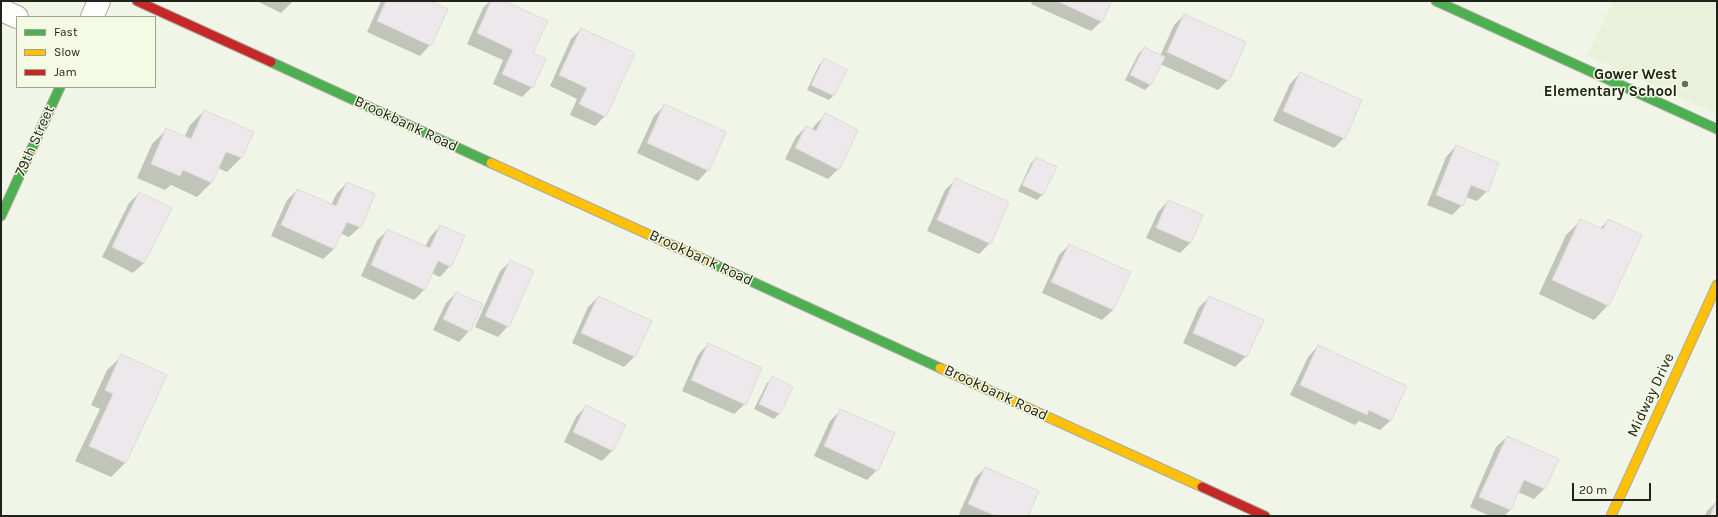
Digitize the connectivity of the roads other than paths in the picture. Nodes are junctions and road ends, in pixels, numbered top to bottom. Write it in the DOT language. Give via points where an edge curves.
graph roads {
  1 [pos="99,1"];
  2 [pos="137,1"];
  3 [pos="1436,1"];
  4 [pos="1,10"];
  5 [pos="92,16"];
  6 [pos="16,17"];
  7 [pos="60,88"];
  8 [pos="1717,129"];
  9 [pos="1,216"];
  10 [pos="1717,286"];
  11 [pos="1265,516"];
  12 [pos="1611,516"];
  1 -- 5 [label="street"];
  2 -- 11 [label="street, Brookbank Road"];
  3 -- 8 [label="street"];
  4 -- 6 [label="street"];
  7 -- 9 [label="street, 79th Street"];
  10 -- 12 [label="street, Midway Drive"];
}
